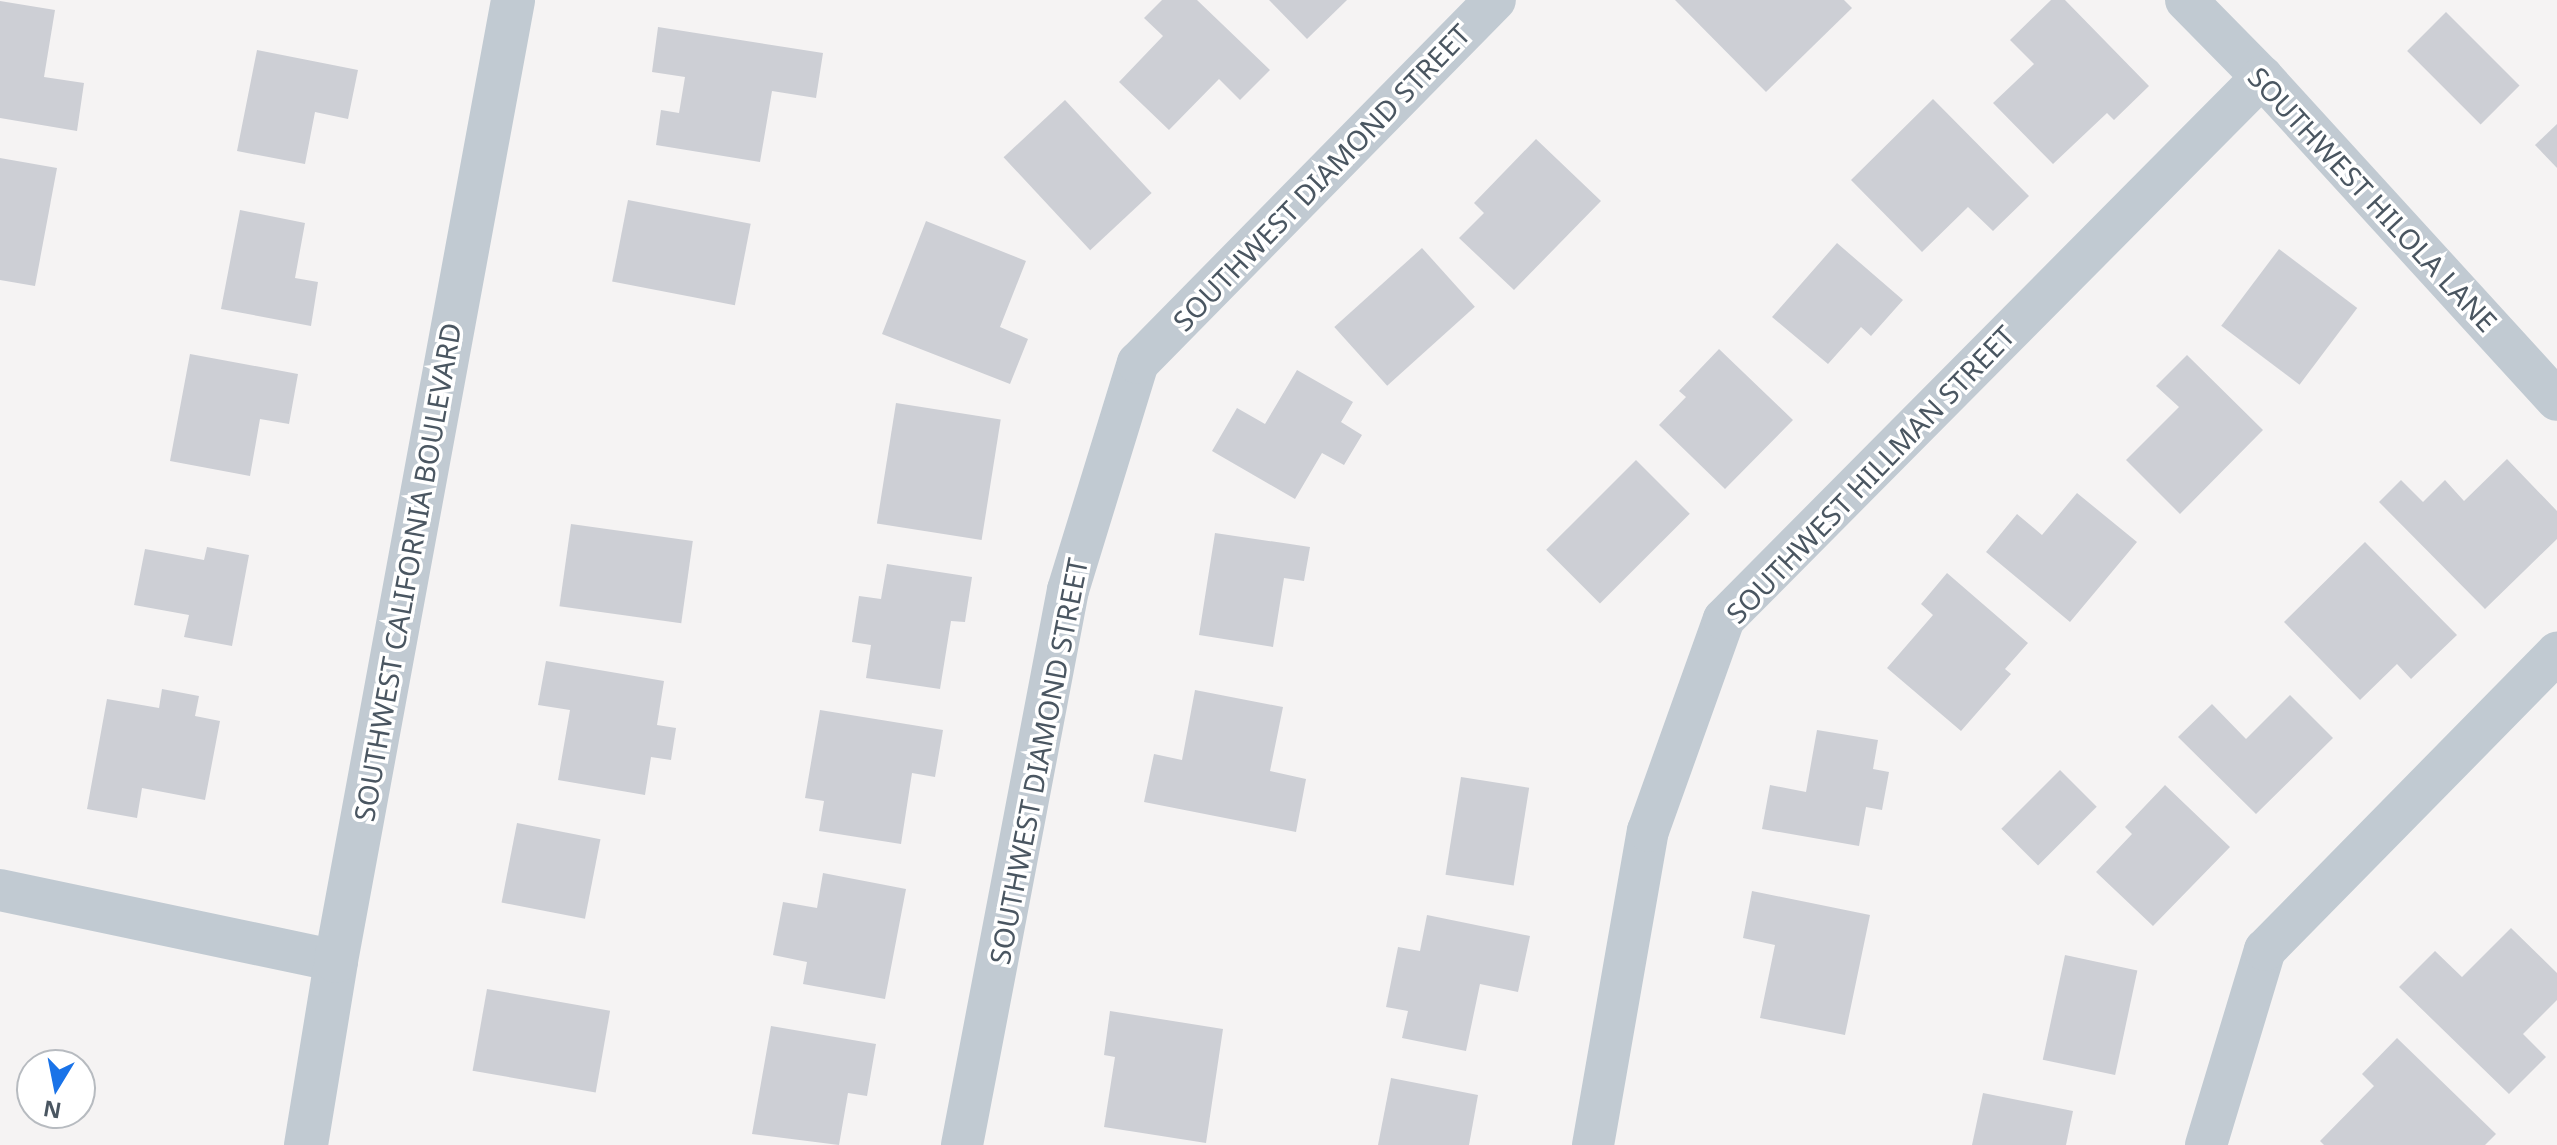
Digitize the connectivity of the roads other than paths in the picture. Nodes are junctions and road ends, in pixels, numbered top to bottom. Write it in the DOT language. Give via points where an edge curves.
graph roads {
  1 [pos="513,0"];
  2 [pos="1495,0"];
  3 [pos="2186,0"];
  4 [pos="2262,77"];
  5 [pos="2557,400"];
  6 [pos="2557,653"];
  7 [pos="0,890"];
  8 [pos="336,961"];
  9 [pos="306,1145"];
  10 [pos="962,1145"];
  11 [pos="1593,1145"];
  12 [pos="2206,1145"];
  1 -- 8 [label="street, SOUTHWEST CALIFORNIA BOULEVARD"];
  2 -- 10 [label="street, SOUTHWEST DIAMOND STREET" via="1138,363 1068,590"];
  3 -- 4 [label="street, SOUTHWEST HILOLA LANE"];
  4 -- 5 [label="street, SOUTHWEST HILOLA LANE"];
  4 -- 11 [label="street, SOUTHWEST HILLMAN STREET" via="1724,619 1648,831"];
  6 -- 12 [label="street" via="2265,950"];
  7 -- 8 [label="street"];
  8 -- 9 [label="street, SOUTHWEST CALIFORNIA BOULEVARD"];
}
